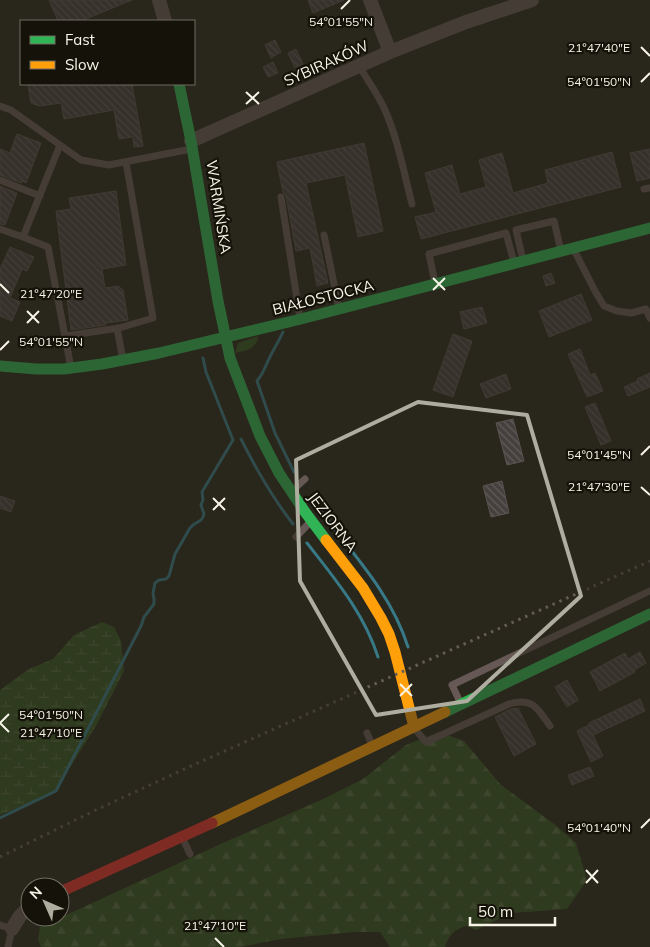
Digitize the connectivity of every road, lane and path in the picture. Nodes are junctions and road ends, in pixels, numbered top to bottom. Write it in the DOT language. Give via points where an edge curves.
graph roads {
  1 [pos="159,0"];
  2 [pos="370,0"];
  3 [pos="532,0"];
  4 [pos="165,20"];
  5 [pos="390,52"];
  6 [pos="359,66"];
  7 [pos="179,85"];
  8 [pos="0,106"];
  9 [pos="60,145"];
  10 [pos="192,145"];
  11 [pos="126,162"];
  12 [pos="0,180"];
  13 [pos="40,196"];
  14 [pos="281,197"];
  15 [pos="412,204"];
  16 [pos="650,228"];
  17 [pos="0,229"];
  18 [pos="324,235"];
  19 [pos="23,237"];
  20 [pos="573,248"];
  21 [pos="561,251"];
  22 [pos="518,262"];
  23 [pos="435,284"];
  24 [pos="339,309"];
  25 [pos="650,318"];
  26 [pos="300,319"];
  27 [pos="116,328"];
  28 [pos="65,336"];
  29 [pos="225,336"];
  30 [pos="123,360"];
  31 [pos="0,366"];
  32 [pos="71,369"];
  33 [pos="305,479"];
  34 [pos="291,492"];
  35 [pos="312,521"];
  36 [pos="296,537"];
  37 [pos="650,592"];
  38 [pos="650,614"];
  39 [pos="461,705"];
  40 [pos="550,726"];
  41 [pos="414,727"];
  42 [pos="367,733"];
  43 [pos="373,747"];
  44 [pos="182,837"];
  45 [pos="190,854"];
  46 [pos="70,887"];
  47 [pos="20,916"];
  48 [pos="6,927"];
  49 [pos="8,947"];
  1 -- 4 [label="street"];
  2 -- 5 [label="street"];
  3 -- 5 [label="street, SYBIRAKÓW"];
  5 -- 6 [label="street, SYBIRAKÓW"];
  6 -- 10 [label="street, SYBIRAKÓW"];
  6 -- 15 [label="lane" via="386,112"];
  7 -- 10 [label="street, WARMIŃSKA"];
  8 -- 9 [label="lane"];
  9 -- 11 [label="lane" via="81,160 110,165"];
  9 -- 13 [label="lane"];
  10 -- 11 [label="lane"];
  10 -- 29 [label="street, WARMIŃSKA"];
  11 -- 27 [label="lane" via="153,318"];
  12 -- 13 [label="lane"];
  13 -- 19 [label="lane"];
  14 -- 26 [label="lane"];
  16 -- 20 [label="street, BIAŁOSTOCKA"];
  17 -- 19 [label="lane"];
  18 -- 24 [label="lane"];
  19 -- 28 [label="lane" via="48,247"];
  20 -- 21 [label="street, BIAŁOSTOCKA"];
  20 -- 25 [label="lane" via="604,306 631,313 646,309"];
  21 -- 22 [label="street, BIAŁOSTOCKA"];
  21 -- 22 [label="lane" via="554,220 516,230"];
  22 -- 23 [label="street, BIAŁOSTOCKA"];
  22 -- 23 [label="lane" via="506,233 429,254"];
  23 -- 24 [label="street, BIAŁOSTOCKA"];
  24 -- 26 [label="street, BIAŁOSTOCKA"];
  26 -- 29 [label="street, BIAŁOSTOCKA"];
  27 -- 28 [label="lane"];
  27 -- 30 [label="lane"];
  28 -- 32 [label="lane"];
  29 -- 30 [label="street, BIAŁOSTOCKA"];
  29 -- 34 [label="street, JEZIORNA" via="229,355 260,436"];
  30 -- 32 [label="street, BIAŁOSTOCKA"];
  31 -- 32 [label="street, BIAŁOSTOCKA"];
  33 -- 34 [label="lane"];
  34 -- 35 [label="street, JEZIORNA"];
  35 -- 36 [label="lane"];
  35 -- 41 [label="street, JEZIORNA" via="382,618 395,652"];
  37 -- 39 [label="lane" via="452,685"];
  38 -- 39 [label="street"];
  39 -- 41 [label="street"];
  40 -- 41 [label="lane" via="538,708 529,702 517,701 426,742"];
  41 -- 43 [label="street"];
  42 -- 43 [label="lane"];
  43 -- 44 [label="street"];
  44 -- 45 [label="lane"];
  44 -- 46 [label="street"];
  47 -- 48 [label="street"];
  48 -- 49 [label="lane"];
}
